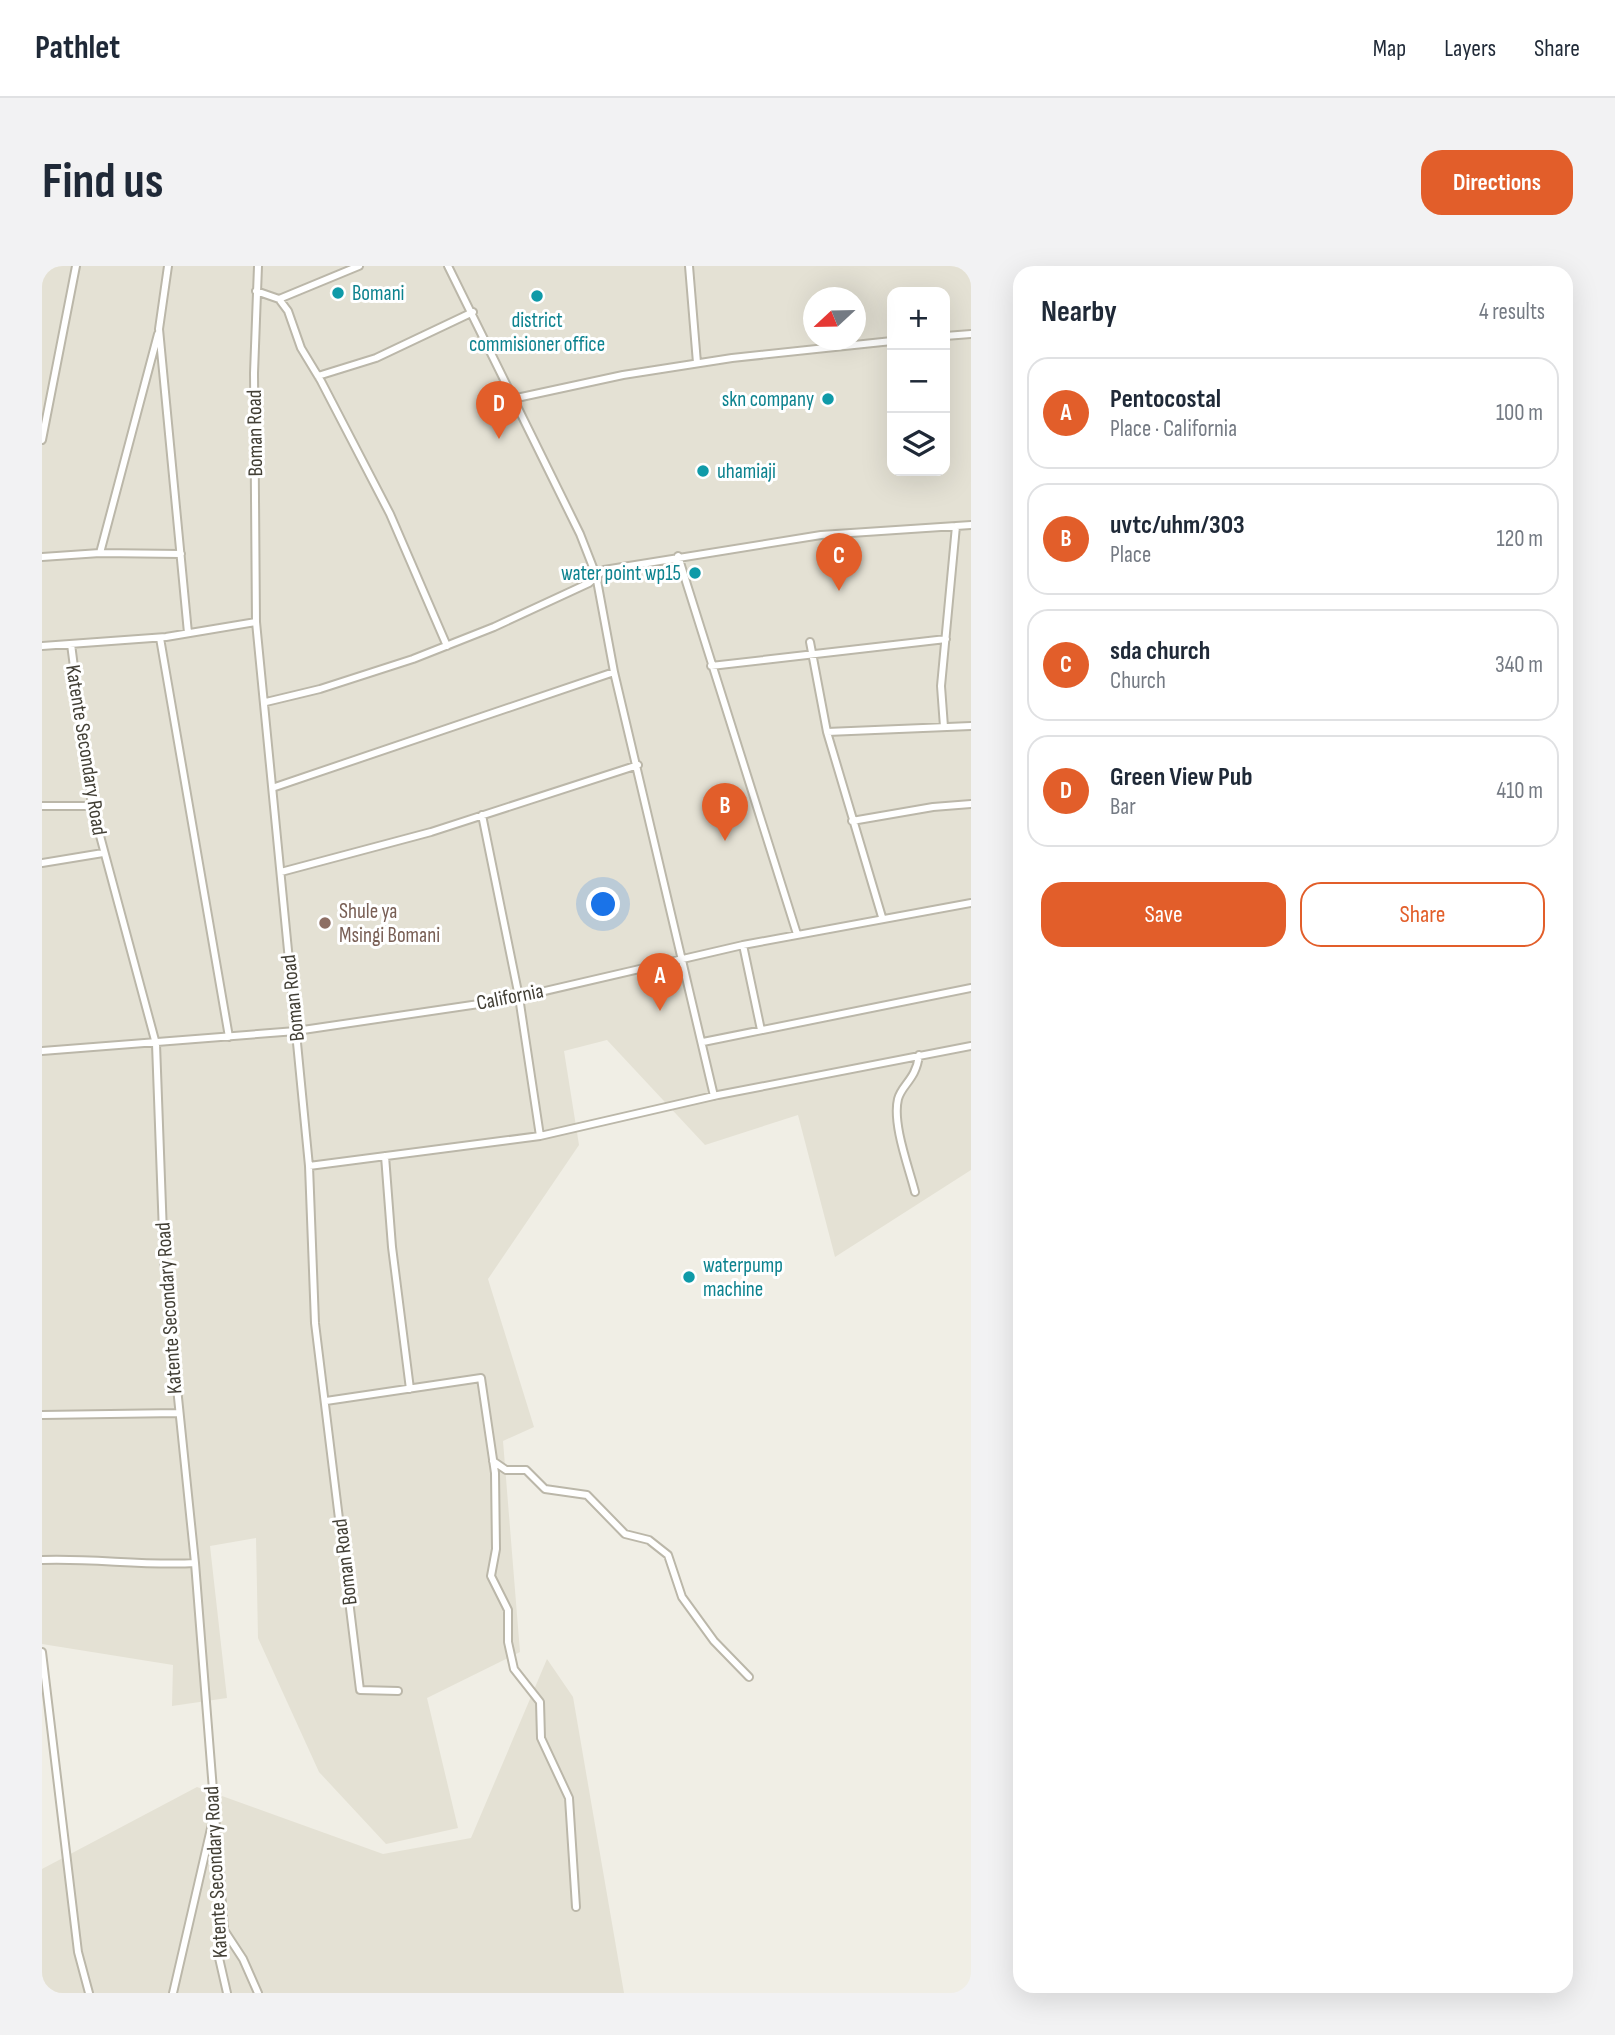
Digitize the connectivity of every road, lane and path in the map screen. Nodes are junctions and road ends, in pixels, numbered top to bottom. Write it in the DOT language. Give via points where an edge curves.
graph roads {
  1 [pos="76,266"];
  2 [pos="168,266"];
  3 [pos="258,266"];
  4 [pos="359,266"];
  5 [pos="448,266"];
  6 [pos="689,266"];
  7 [pos="256,291"];
  8 [pos="279,299"];
  9 [pos="473,312"];
  10 [pos="159,329"];
  11 [pos="971,334"];
  12 [pos="950,336"];
  13 [pos="887,342"];
  14 [pos="697,363"];
  15 [pos="318,376"];
  16 [pos="512,399"];
  17 [pos="42,440"];
  18 [pos="971,525"];
  19 [pos="956,526"];
  20 [pos="100,553"];
  21 [pos="181,554"];
  22 [pos="678,556"];
  23 [pos="42,557"];
  24 [pos="596,575"];
  25 [pos="256,622"];
  26 [pos="188,633"];
  27 [pos="160,638"];
  28 [pos="946,639"];
  29 [pos="810,642"];
  30 [pos="71,643"];
  31 [pos="42,646"];
  32 [pos="447,646"];
  33 [pos="813,655"];
  34 [pos="711,666"];
  35 [pos="614,673"];
  36 [pos="266,702"];
  37 [pos="971,726"];
  38 [pos="944,727"];
  39 [pos="827,732"];
  40 [pos="638,765"];
  41 [pos="275,787"];
  42 [pos="971,804"];
  43 [pos="42,806"];
  44 [pos="92,806"];
  45 [pos="482,815"];
  46 [pos="852,821"];
  47 [pos="103,853"];
  48 [pos="42,863"];
  49 [pos="281,872"];
  50 [pos="971,903"];
  51 [pos="882,917"];
  52 [pos="797,934"];
  53 [pos="743,946"];
  54 [pos="680,959"];
  55 [pos="971,988"];
  56 [pos="519,997"];
  57 [pos="761,1030"];
  58 [pos="296,1031"];
  59 [pos="229,1037"];
  60 [pos="703,1042"];
  61 [pos="156,1044"];
  62 [pos="971,1046"];
  63 [pos="42,1051"];
  64 [pos="919,1055"];
  65 [pos="713,1096"];
  66 [pos="540,1136"];
  67 [pos="385,1156"];
  68 [pos="309,1166"];
  69 [pos="915,1192"];
  70 [pos="410,1388"];
  71 [pos="326,1401"];
  72 [pos="177,1413"];
  73 [pos="42,1415"];
  74 [pos="494,1461"];
  75 [pos="42,1560"];
  76 [pos="195,1563"];
  77 [pos="42,1652"];
  78 [pos="748,1677"];
  79 [pos="398,1691"];
  80 [pos="214,1818"];
  81 [pos="576,1906"];
  82 [pos="224,1929"];
  83 [pos="89,1993"];
  84 [pos="173,1993"];
  85 [pos="227,1993"];
  86 [pos="258,1993"];
  1 -- 17 [label="street"];
  2 -- 10 [label="street"];
  3 -- 7 [label="street, Boman Road"];
  4 -- 8 [label="street"];
  5 -- 9 [label="street"];
  6 -- 14 [label="street"];
  7 -- 8 [label="street"];
  7 -- 25 [label="street, Boman Road"];
  8 -- 15 [label="street"];
  9 -- 15 [label="street" via="376,358"];
  9 -- 16 [label="street"];
  10 -- 20 [label="street"];
  10 -- 21 [label="street"];
  11 -- 12 [label="street"];
  13 -- 14 [label="street"];
  14 -- 16 [label="street"];
  15 -- 32 [label="street" via="390,514"];
  16 -- 24 [label="street"];
  18 -- 19 [label="street"];
  19 -- 22 [label="street" via="821,535"];
  19 -- 28 [label="street"];
  20 -- 21 [label="street"];
  20 -- 23 [label="street"];
  21 -- 26 [label="street"];
  22 -- 24 [label="street"];
  22 -- 34 [label="street"];
  24 -- 32 [label="street" via="589,583"];
  24 -- 35 [label="street"];
  25 -- 26 [label="street"];
  25 -- 36 [label="street, Boman Road"];
  26 -- 27 [label="street"];
  27 -- 30 [label="street"];
  27 -- 59 [label="street"];
  28 -- 33 [label="street"];
  28 -- 38 [label="street"];
  29 -- 33 [label="street"];
  30 -- 31 [label="street"];
  30 -- 44 [label="street, Katente Secondary Road"];
  32 -- 36 [label="street" via="320,689"];
  33 -- 34 [label="street"];
  33 -- 39 [label="street"];
  34 -- 52 [label="street"];
  35 -- 40 [label="street"];
  35 -- 41 [label="street"];
  36 -- 41 [label="street, Boman Road"];
  37 -- 38 [label="street"];
  38 -- 39 [label="street"];
  39 -- 46 [label="street"];
  40 -- 45 [label="street"];
  40 -- 54 [label="street"];
  41 -- 49 [label="street, Boman Road"];
  42 -- 46 [label="street"];
  43 -- 44 [label="street"];
  44 -- 47 [label="street, Katente Secondary Road"];
  45 -- 49 [label="street"];
  45 -- 56 [label="street"];
  46 -- 51 [label="street"];
  47 -- 48 [label="street"];
  47 -- 61 [label="street, Katente Secondary Road"];
  49 -- 58 [label="street, Boman Road"];
  50 -- 51 [label="street, California"];
  51 -- 52 [label="street, California"];
  52 -- 53 [label="street, California"];
  53 -- 54 [label="street, California"];
  53 -- 57 [label="street"];
  54 -- 56 [label="street, California"];
  54 -- 60 [label="street"];
  55 -- 57 [label="street"];
  56 -- 58 [label="street, California"];
  56 -- 66 [label="street"];
  57 -- 60 [label="street"];
  58 -- 59 [label="street, California"];
  58 -- 68 [label="street, Boman Road"];
  59 -- 61 [label="street, California"];
  60 -- 65 [label="street"];
  61 -- 63 [label="street, California"];
  61 -- 72 [label="street, Katente Secondary Road" via="164,1261"];
  62 -- 64 [label="street"];
  64 -- 65 [label="street"];
  64 -- 69 [label="street" via="897,1109"];
  65 -- 66 [label="street"];
  66 -- 67 [label="street"];
  67 -- 68 [label="street"];
  67 -- 70 [label="street"];
  68 -- 71 [label="street, Boman Road" via="315,1323"];
  70 -- 71 [label="street"];
  70 -- 74 [label="street" via="481,1378"];
  71 -- 79 [label="street, Boman Road" via="360,1690"];
  72 -- 73 [label="street"];
  72 -- 76 [label="street, Katente Secondary Road"];
  74 -- 78 [label="street" via="506,1470 526,1470 545,1489 587,1495 625,1534 649,1540 659,1548 668,1556 681,1597 695,1618"];
  74 -- 81 [label="street" via="496,1549 491,1576 508,1610 514,1669 540,1702 541,1738 569,1798"];
  75 -- 76 [label="street"];
  76 -- 80 [label="street, Katente Secondary Road"];
  77 -- 83 [label="street" via="78,1952"];
  80 -- 82 [label="street, Katente Secondary Road"];
  80 -- 84 [label="street"];
  82 -- 85 [label="street, Katente Secondary Road" via="219,1958"];
  82 -- 86 [label="street"];
}
